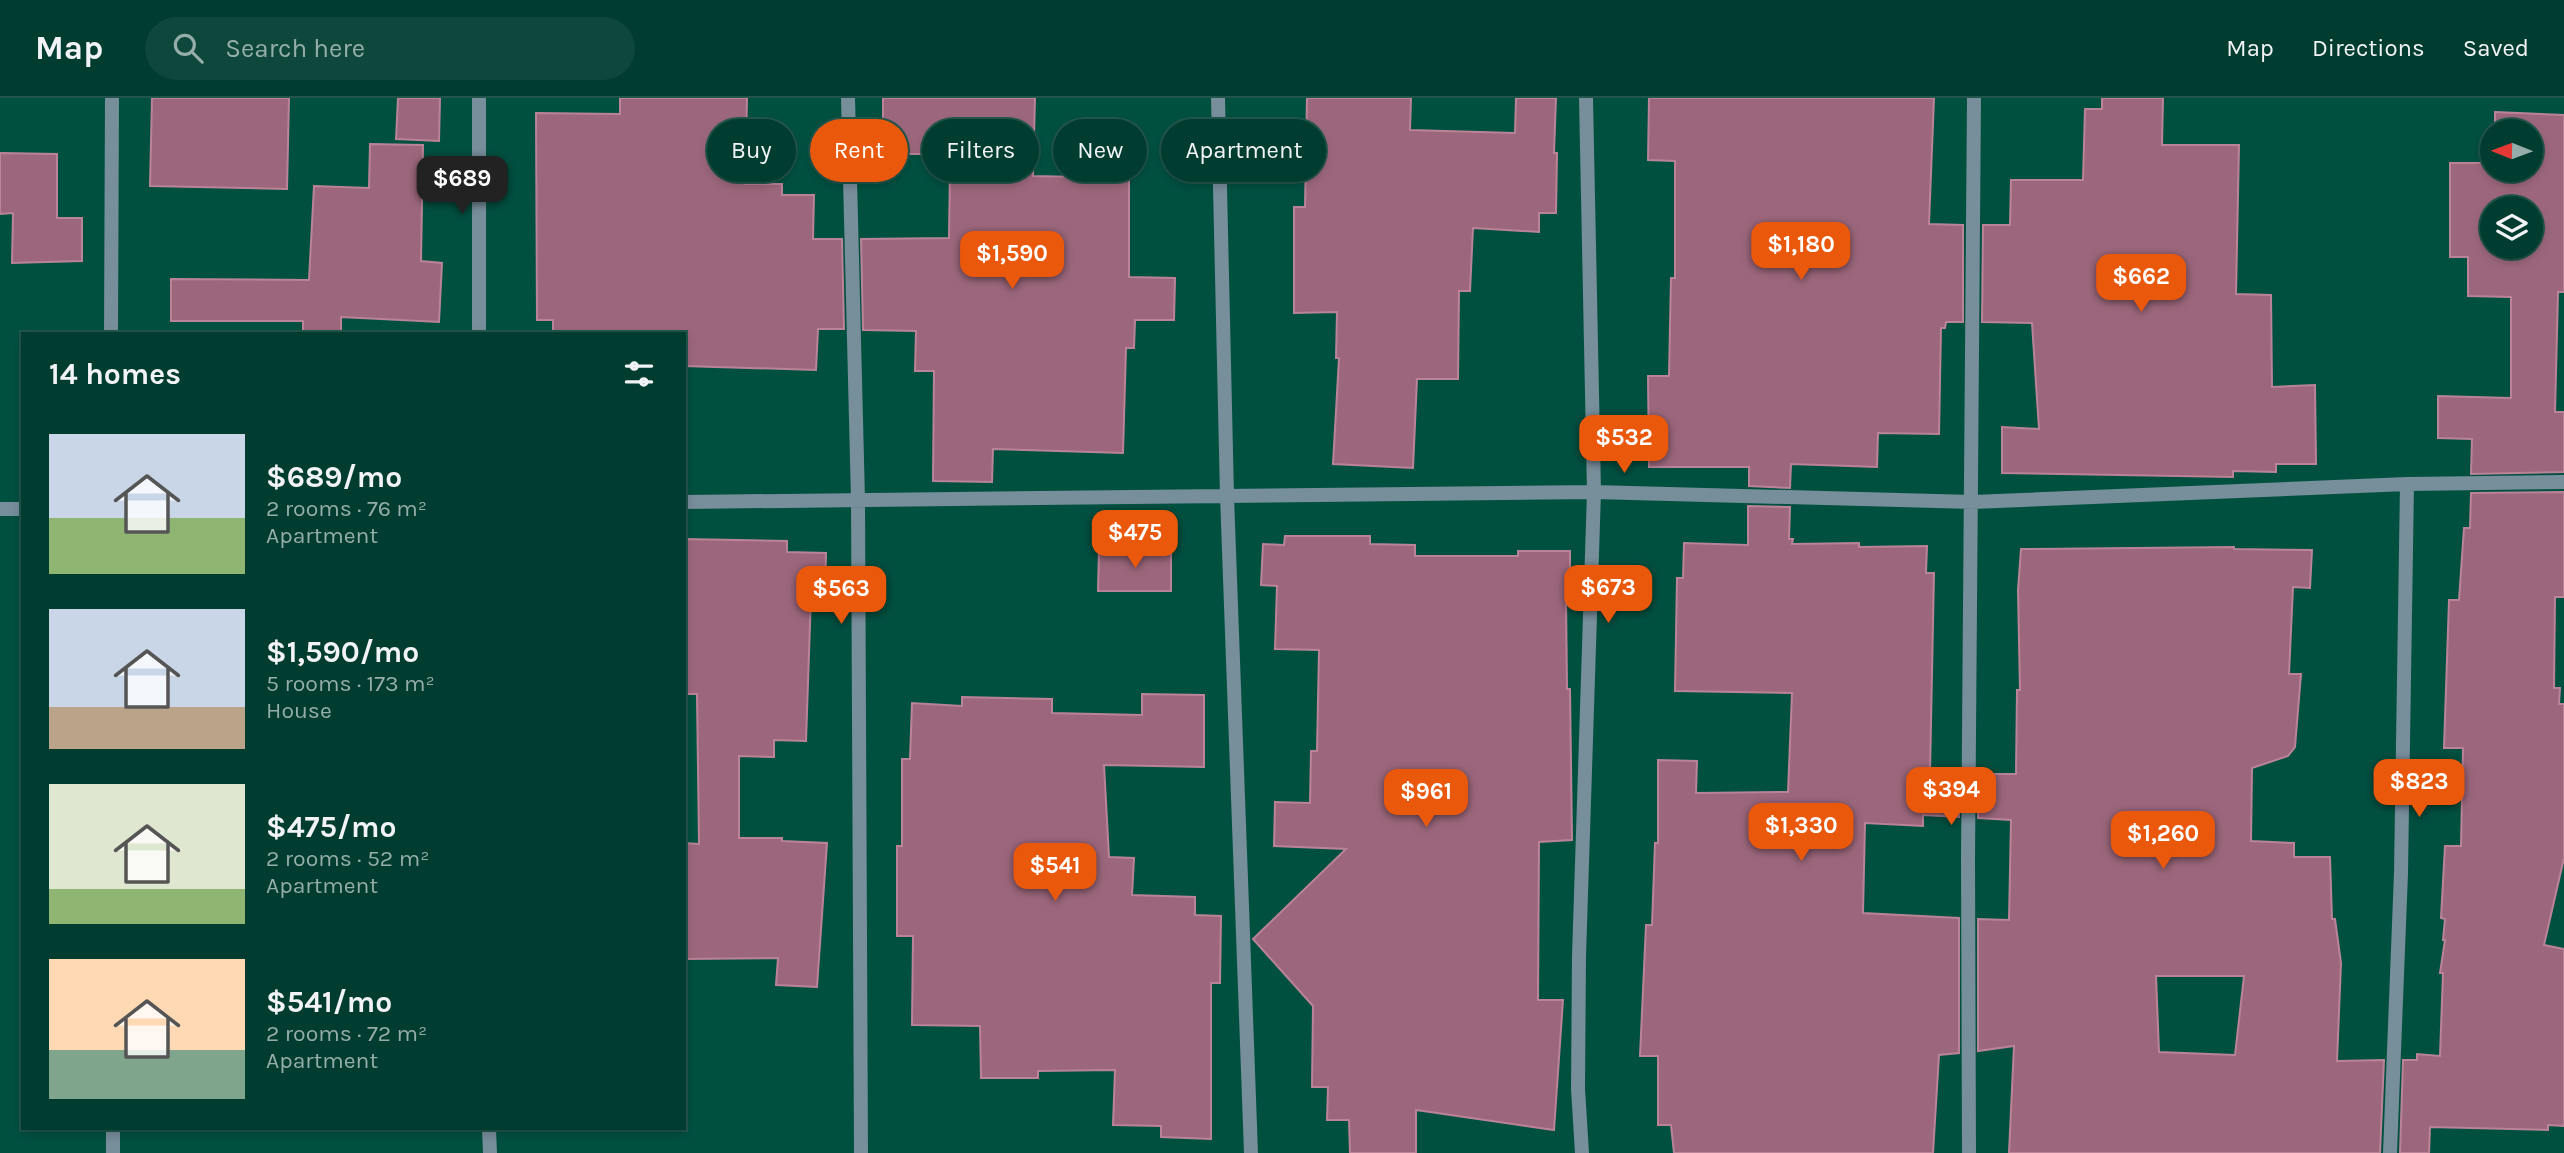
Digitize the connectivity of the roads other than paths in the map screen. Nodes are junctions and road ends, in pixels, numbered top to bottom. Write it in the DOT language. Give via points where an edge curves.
graph roads {
  1 [pos="112,98"];
  2 [pos="479,98"];
  3 [pos="848,98"];
  4 [pos="1218,98"];
  5 [pos="1586,98"];
  6 [pos="1974,98"];
  7 [pos="111,332"];
  8 [pos="479,332"];
  9 [pos="2564,482"];
  10 [pos="2407,484"];
  11 [pos="1594,492"];
  12 [pos="1227,496"];
  13 [pos="858,500"];
  14 [pos="686,502"];
  15 [pos="1973,502"];
  16 [pos="0,509"];
  17 [pos="21,509"];
  18 [pos="113,1130"];
  19 [pos="489,1130"];
  20 [pos="113,1153"];
  21 [pos="490,1153"];
  22 [pos="862,1153"];
  23 [pos="1251,1153"];
  24 [pos="1583,1153"];
  25 [pos="1969,1153"];
  26 [pos="2390,1153"];
  1 -- 7 [label="street"];
  2 -- 8 [label="street"];
  3 -- 13 [label="street"];
  4 -- 12 [label="street"];
  5 -- 11 [label="street"];
  6 -- 15 [label="street"];
  9 -- 10 [label="street"];
  10 -- 15 [label="street"];
  10 -- 26 [label="street" via="2401,873"];
  11 -- 12 [label="street"];
  11 -- 15 [label="street"];
  11 -- 24 [label="street" via="1579,956 1578,1089"];
  12 -- 13 [label="street"];
  12 -- 23 [label="street"];
  13 -- 14 [label="street"];
  13 -- 22 [label="street"];
  15 -- 25 [label="street"];
  16 -- 17 [label="street"];
  18 -- 20 [label="street"];
  19 -- 21 [label="street"];
}
